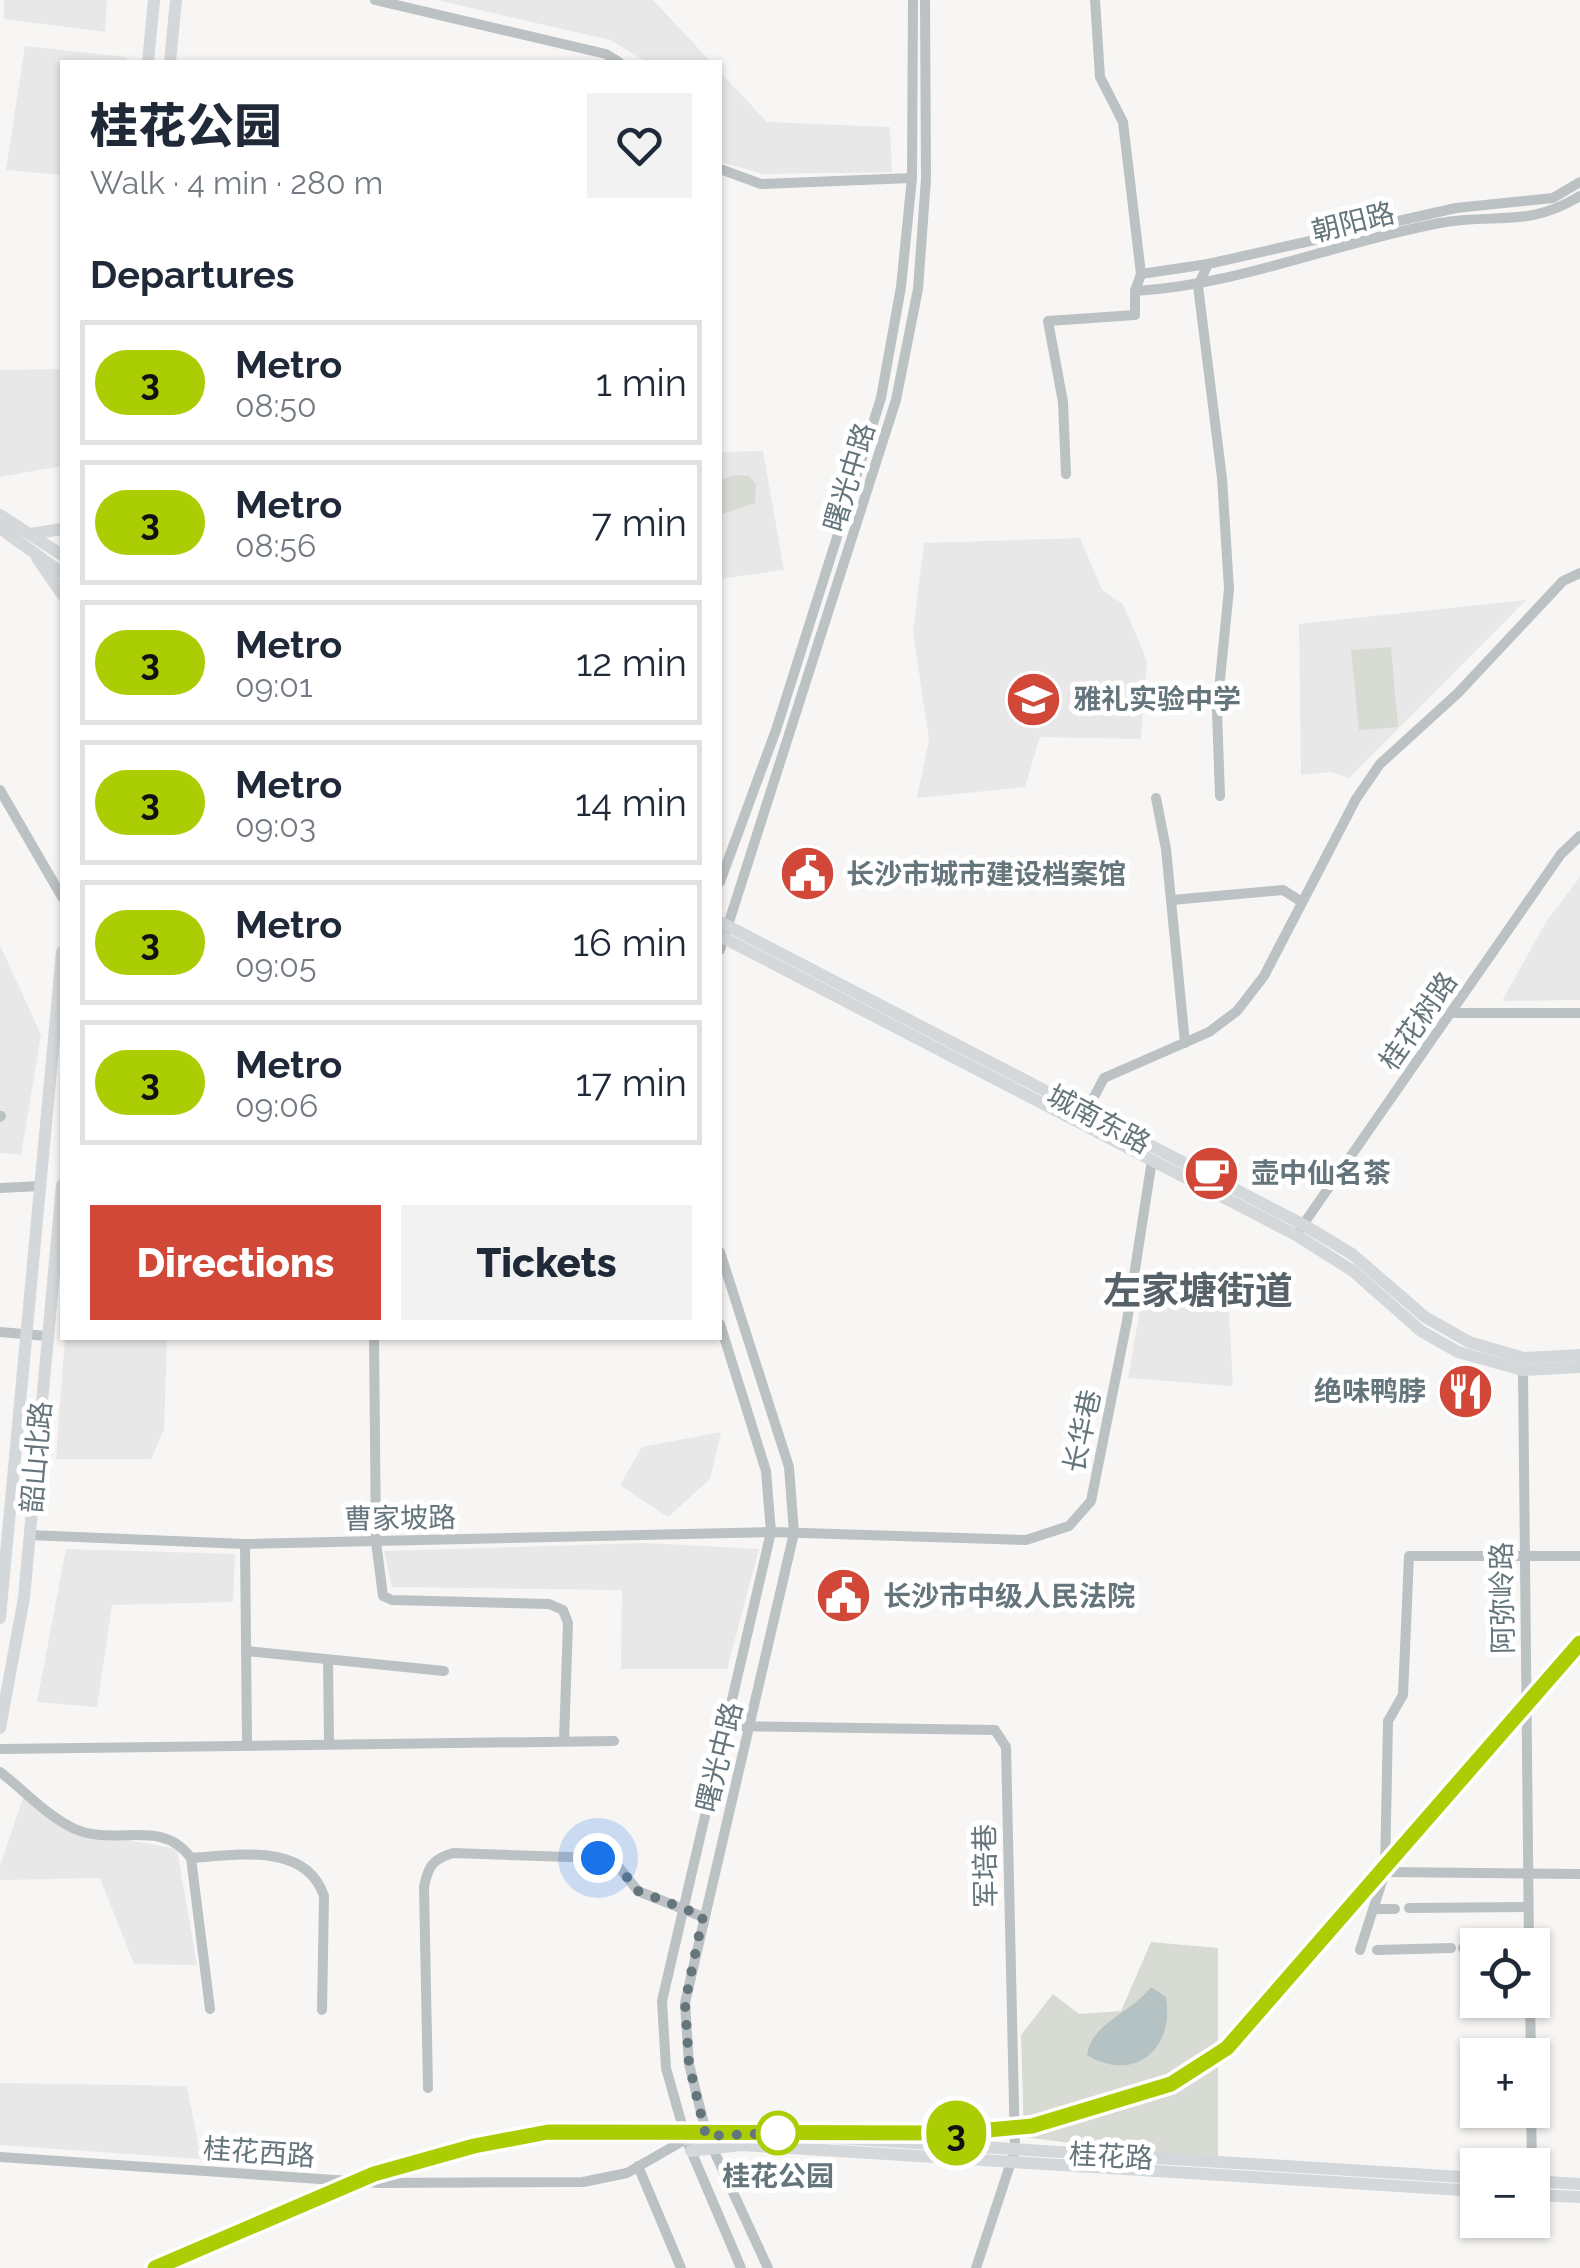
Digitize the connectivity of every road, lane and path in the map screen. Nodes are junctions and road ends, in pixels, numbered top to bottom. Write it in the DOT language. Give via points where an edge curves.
graph roads {
  1 [pos="154,0"];
  2 [pos="176,0"];
  3 [pos="375,0"];
  4 [pos="912,0"];
  5 [pos="925,0"];
  6 [pos="1095,0"];
  7 [pos="148,60"];
  8 [pos="170,60"];
  9 [pos="616,60"];
  10 [pos="722,170"];
  11 [pos="912,178"];
  12 [pos="1580,182"];
  13 [pos="1580,196"];
  14 [pos="1208,264"];
  15 [pos="1141,274"];
  16 [pos="1198,286"];
  17 [pos="1134,291"];
  18 [pos="1066,474"];
  19 [pos="0,504"];
  20 [pos="0,514"];
  21 [pos="60,530"];
  22 [pos="0,532"];
  23 [pos="28,541"];
  24 [pos="60,553"];
  25 [pos="60,571"];
  26 [pos="1580,572"];
  27 [pos="60,591"];
  28 [pos="0,790"];
  29 [pos="1220,796"];
  30 [pos="1156,798"];
  31 [pos="1580,836"];
  32 [pos="722,877"];
  33 [pos="60,893"];
  34 [pos="1172,900"];
  35 [pos="1302,902"];
  36 [pos="722,934"];
  37 [pos="60,974"];
  38 [pos="1451,1013"];
  39 [pos="1580,1013"];
  40 [pos="1185,1043"];
  41 [pos="1086,1112"];
  42 [pos="1152,1160"];
  43 [pos="41,1186"];
  44 [pos="0,1188"];
  45 [pos="60,1204"];
  46 [pos="1299,1230"];
  47 [pos="722,1258"];
  48 [pos="722,1330"];
  49 [pos="0,1332"];
  50 [pos="27,1333"];
  51 [pos="47,1336"];
  52 [pos="374,1340"];
  53 [pos="1580,1355"];
  54 [pos="1580,1367"];
  55 [pos="1523,1370"];
  56 [pos="770,1532"];
  57 [pos="794,1534"];
  58 [pos="30,1535"];
  59 [pos="376,1542"];
  60 [pos="246,1544"];
  61 [pos="1524,1555"];
  62 [pos="1580,1556"];
  63 [pos="0,1618"];
  64 [pos="246,1651"];
  65 [pos="328,1660"];
  66 [pos="444,1671"];
  67 [pos="725,1726"];
  68 [pos="749,1726"];
  69 [pos="0,1728"];
  70 [pos="564,1741"];
  71 [pos="614,1741"];
  72 [pos="330,1742"];
  73 [pos="247,1743"];
  74 [pos="0,1749"];
  75 [pos="0,1772"];
  76 [pos="191,1858"];
  77 [pos="1385,1872"];
  78 [pos="1528,1874"];
  79 [pos="1580,1874"];
  80 [pos="1528,1906"];
  81 [pos="681,1908"];
  82 [pos="1409,1908"];
  83 [pos="1374,1909"];
  84 [pos="1395,1909"];
  85 [pos="703,1916"];
  86 [pos="1529,1928"];
  87 [pos="1460,1948"];
  88 [pos="1360,1950"];
  89 [pos="1377,1950"];
  90 [pos="210,2009"];
  91 [pos="322,2010"];
  92 [pos="428,2088"];
  93 [pos="709,2142"];
  94 [pos="689,2145"];
  95 [pos="1014,2156"];
  96 [pos="0,2157"];
  97 [pos="638,2166"];
  98 [pos="1460,2177"];
  99 [pos="1550,2182"];
  100 [pos="1580,2184"];
  101 [pos="1460,2190"];
  102 [pos="1550,2196"];
  103 [pos="1580,2198"];
  104 [pos="681,2268"];
  105 [pos="741,2268"];
  106 [pos="768,2268"];
  107 [pos="976,2268"];
  1 -- 7 [label="main road"];
  2 -- 8 [label="main road"];
  3 -- 9 [label="street"];
  4 -- 11 [label="street, 曙光中路"];
  5 -- 36 [label="street, 曙光中路" via="926,178 918,289 896,400"];
  6 -- 15 [label="street" via="1100,77 1122,122"];
  10 -- 11 [label="street" via="761,184"];
  11 -- 32 [label="street, 曙光中路" via="880,398 776,730"];
  12 -- 14 [label="street, 朝阳路" via="1554,198 1440,211"];
  13 -- 16 [label="street, 朝阳路" via="1550,215 1443,222"];
  14 -- 15 [label="street, 朝阳路"];
  14 -- 16 [label="street"];
  15 -- 17 [label="street"];
  16 -- 17 [label="street, 朝阳路"];
  16 -- 29 [label="street" via="1230,609 1217,710"];
  17 -- 18 [label="street" via="1135,315 1048,320 1063,402"];
  19 -- 23 [label="main road"];
  20 -- 23 [label="main road"];
  21 -- 23 [label="main road"];
  22 -- 23 [label="main road"];
  23 -- 24 [label="main road"];
  23 -- 25 [label="main road"];
  23 -- 27 [label="main road"];
  26 -- 35 [label="street" via="1563,580 1458,693 1380,764"];
  28 -- 33 [label="street"];
  30 -- 34 [label="street"];
  31 -- 38 [label="street, 桂花树路"];
  34 -- 35 [label="street" via="1283,890"];
  34 -- 40 [label="street"];
  35 -- 40 [label="street" via="1264,976 1237,1011"];
  36 -- 41 [label="main road, 城南东路"];
  36 -- 42 [label="main road, 城南东路"];
  37 -- 43 [label="main road, 韶山北路"];
  38 -- 39 [label="street"];
  38 -- 46 [label="street, 桂花树路"];
  40 -- 41 [label="street" via="1104,1078"];
  41 -- 46 [label="main road, 城南东路"];
  42 -- 46 [label="main road, 城南东路"];
  42 -- 57 [label="street, 长华巷" via="1128,1321 1090,1501 1069,1526 1026,1540"];
  43 -- 44 [label="street"];
  43 -- 50 [label="main road, 韶山北路"];
  45 -- 51 [label="main road, 韶山北路"];
  46 -- 53 [label="main road, 城南东路" via="1352,1254 1425,1316 1470,1342 1524,1358"];
  46 -- 55 [label="main road, 城南东路" via="1434,1340 1471,1358"];
  47 -- 57 [label="street, 曙光中路" via="789,1467"];
  48 -- 56 [label="street, 曙光中路" via="766,1472"];
  49 -- 50 [label="street"];
  50 -- 51 [label="street"];
  50 -- 63 [label="main road, 韶山北路"];
  51 -- 58 [label="main road, 韶山北路"];
  52 -- 59 [label="street"];
  54 -- 55 [label="main road, 城南东路"];
  55 -- 61 [label="street, 阿弥岭路"];
  56 -- 57 [label="street, 长华巷"];
  56 -- 59 [label="street, 曹家坡路"];
  56 -- 67 [label="street, 曙光中路"];
  57 -- 68 [label="street, 曙光中路"];
  58 -- 60 [label="street, 曹家坡路"];
  58 -- 69 [label="main road, 韶山北路"];
  59 -- 60 [label="street, 曹家坡路"];
  59 -- 70 [label="street" via="382,1596 392,1600 549,1604 563,1610"];
  60 -- 64 [label="street"];
  61 -- 62 [label="street"];
  61 -- 77 [label="street" via="1409,1556 1403,1695 1388,1721"];
  61 -- 78 [label="street, 阿弥岭路"];
  64 -- 65 [label="street"];
  64 -- 73 [label="street"];
  65 -- 66 [label="street"];
  65 -- 72 [label="street"];
  67 -- 68 [label="street, 军培巷"];
  67 -- 81 [label="street, 曙光中路"];
  68 -- 85 [label="street, 曙光中路"];
  68 -- 95 [label="street, 军培巷" via="995,1730 1006,1748"];
  70 -- 71 [label="street"];
  70 -- 72 [label="street"];
  72 -- 73 [label="street"];
  73 -- 74 [label="street"];
  75 -- 76 [label="street" via="80,1831 164,1834"];
  76 -- 90 [label="street"];
  76 -- 91 [label="street" via="262,1854 307,1868 318,1879 324,1896"];
  77 -- 78 [label="street"];
  77 -- 83 [label="street"];
  78 -- 79 [label="street"];
  78 -- 80 [label="street, 阿弥岭路"];
  80 -- 82 [label="street"];
  80 -- 86 [label="street, 阿弥岭路"];
  81 -- 85 [label="street"];
  81 -- 92 [label="street" via="638,1891 618,1866 598,1858 437,1858 424,1886"];
  81 -- 94 [label="street, 曙光中路" via="662,2001 666,2068"];
  83 -- 84 [label="street"];
  83 -- 88 [label="street"];
  85 -- 93 [label="street, 曙光中路" via="685,2003 689,2064"];
  87 -- 89 [label="street"];
  93 -- 94 [label="main road, 桂花路"];
  93 -- 95 [label="main road, 桂花路" via="740,2132"];
  93 -- 106 [label="street, 曙光中路"];
  94 -- 97 [label="street, 桂花西路"];
  94 -- 105 [label="street, 曙光中路"];
  95 -- 98 [label="main road, 桂花路"];
  95 -- 101 [label="main road, 桂花路"];
  95 -- 107 [label="street, 军培巷"];
  96 -- 97 [label="street, 桂花西路" via="379,2183 583,2182"];
  97 -- 104 [label="street"];
  99 -- 100 [label="main road"];
  102 -- 103 [label="main road"];
}
